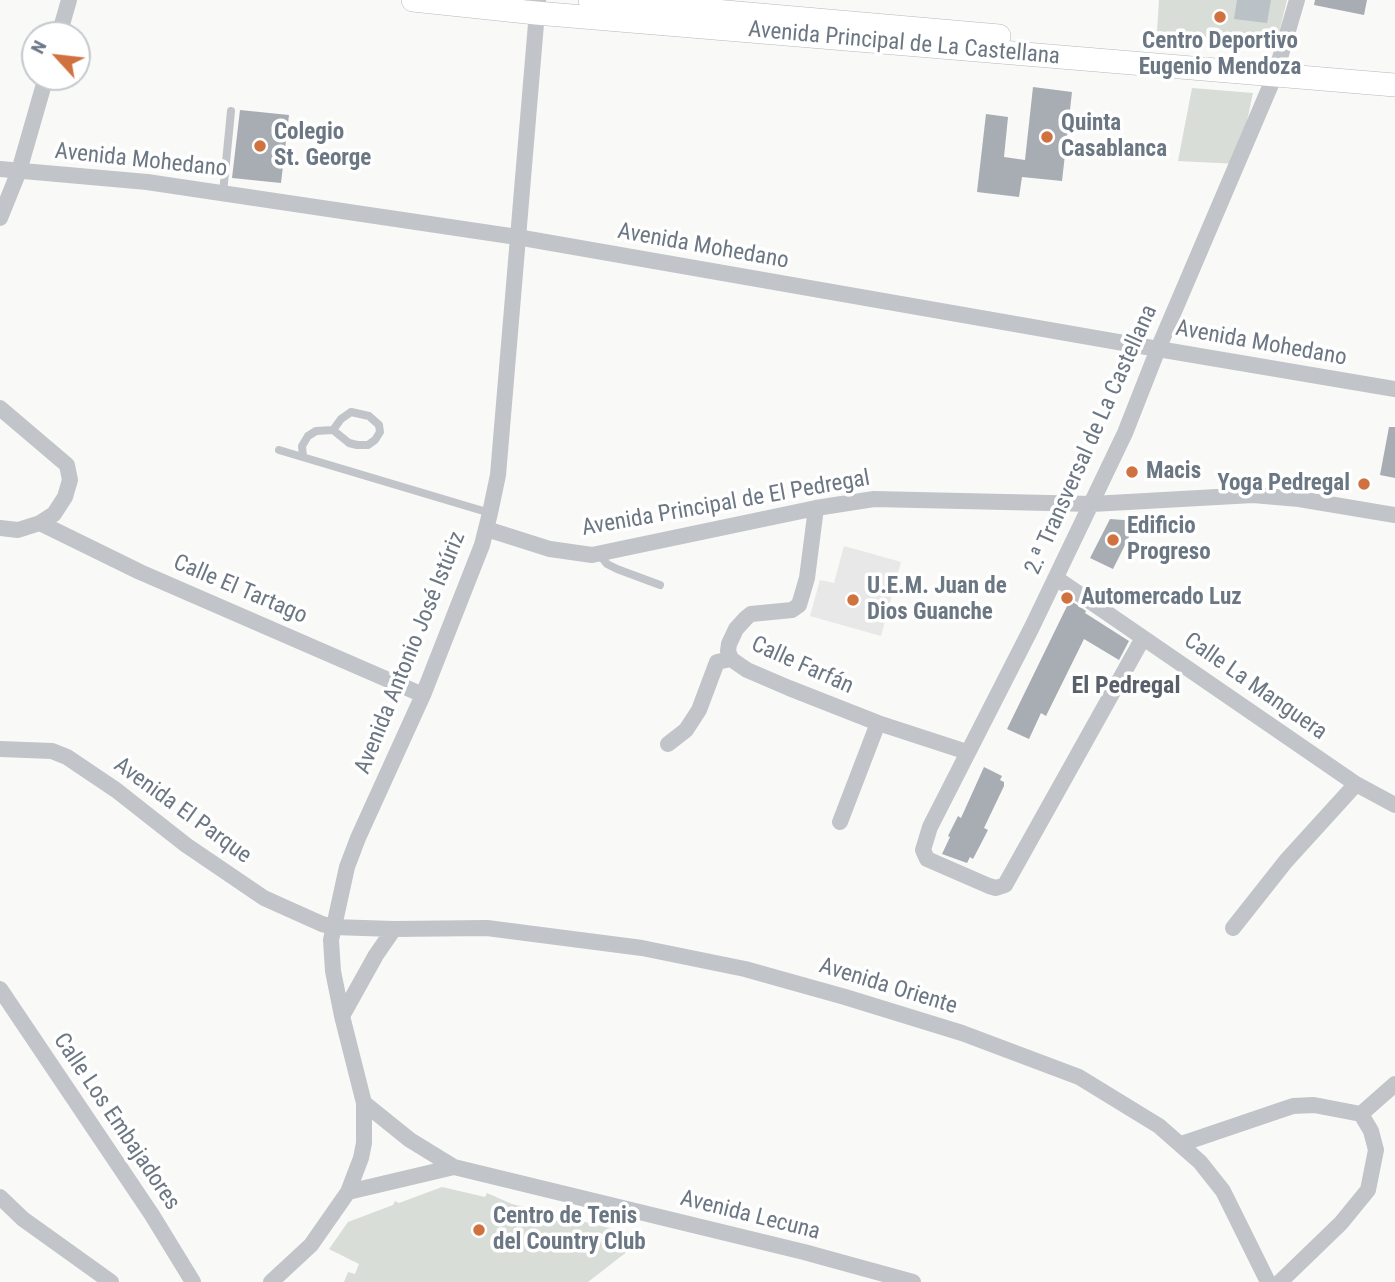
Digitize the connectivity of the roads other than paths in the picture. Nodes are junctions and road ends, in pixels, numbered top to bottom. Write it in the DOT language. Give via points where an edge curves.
graph roads {
  1 [pos="69,0"];
  2 [pos="413,0"];
  3 [pos="590,0"];
  4 [pos="1297,0"];
  5 [pos="537,6"];
  6 [pos="63,21"];
  7 [pos="1276,68"];
  8 [pos="1395,70"];
  9 [pos="1395,85"];
  10 [pos="42,91"];
  11 [pos="231,111"];
  12 [pos="0,169"];
  13 [pos="19,171"];
  14 [pos="223,193"];
  15 [pos="0,219"];
  16 [pos="517,237"];
  17 [pos="1158,349"];
  18 [pos="1395,389"];
  19 [pos="0,408"];
  20 [pos="332,430"];
  21 [pos="279,450"];
  22 [pos="303,457"];
  23 [pos="1092,504"];
  24 [pos="816,508"];
  25 [pos="1395,516"];
  26 [pos="489,521"];
  27 [pos="40,523"];
  28 [pos="0,528"];
  29 [pos="599,554"];
  30 [pos="1056,578"];
  31 [pos="660,585"];
  32 [pos="1143,638"];
  33 [pos="731,659"];
  34 [pos="423,695"];
  35 [pos="878,723"];
  36 [pos="668,744"];
  37 [pos="0,749"];
  38 [pos="967,752"];
  39 [pos="1356,784"];
  40 [pos="1395,805"];
  41 [pos="840,822"];
  42 [pos="333,926"];
  43 [pos="1233,928"];
  44 [pos="394,929"];
  45 [pos="0,989"];
  46 [pos="342,1016"];
  47 [pos="1395,1084"];
  48 [pos="365,1103"];
  49 [pos="1361,1114"];
  50 [pos="1181,1144"];
  51 [pos="454,1167"];
  52 [pos="348,1192"];
  53 [pos="0,1197"];
  54 [pos="111,1282"];
  55 [pos="193,1282"];
  56 [pos="271,1282"];
  57 [pos="913,1282"];
  58 [pos="1268,1282"];
  59 [pos="1280,1282"];
  1 -- 6 [label="street"];
  2 -- 5 [label="street, Avenida Principal de La Castellana"];
  3 -- 7 [label="street, Avenida Principal de La Castellana"];
  4 -- 7 [label="street, 2.ª Transversal de La Castellana"];
  5 -- 7 [label="street, Avenida Principal de La Castellana"];
  5 -- 16 [label="street, Avenida Antonio José Istúriz"];
  7 -- 8 [label="street, Avenida Principal de La Castellana"];
  7 -- 9 [label="street, Avenida Principal de La Castellana"];
  7 -- 17 [label="street, 2.ª Transversal de La Castellana"];
  10 -- 13 [label="street"];
  11 -- 14 [label="lane"];
  12 -- 13 [label="street, Avenida Mohedano"];
  13 -- 14 [label="street, Avenida Mohedano"];
  13 -- 15 [label="street"];
  14 -- 16 [label="street, Avenida Mohedano"];
  16 -- 17 [label="street, Avenida Mohedano"];
  16 -- 26 [label="street, Avenida Antonio José Istúriz" via="498,475"];
  17 -- 18 [label="street, Avenida Mohedano"];
  17 -- 23 [label="street, 2.ª Transversal de La Castellana"];
  19 -- 27 [label="street" via="67,466 65,497 54,514"];
  20 -- 20 [label="lane" via="351,412 369,416 380,432 368,445 349,443"];
  20 -- 22 [label="lane" via="308,436 302,446"];
  21 -- 22 [label="lane"];
  22 -- 26 [label="lane"];
  23 -- 24 [label="street, Avenida Principal de El Pedregal" via="889,499"];
  23 -- 25 [label="street, Avenida Principal de El Pedregal" via="1253,495"];
  23 -- 30 [label="street, 2.ª Transversal de La Castellana"];
  24 -- 29 [label="street, Avenida Principal de El Pedregal"];
  24 -- 33 [label="street, Calle Farfán" via="799,606 782,613 751,614 729,644"];
  26 -- 29 [label="street, Avenida Principal de El Pedregal" via="550,549"];
  26 -- 34 [label="street, Avenida Antonio José Istúriz"];
  27 -- 28 [label="street" via="18,530"];
  27 -- 34 [label="street, Calle El Tartago" via="139,572"];
  29 -- 31 [label="lane" via="607,564"];
  30 -- 32 [label="street, Calle La Manguera"];
  30 -- 38 [label="street, 2.ª Transversal de La Castellana"];
  32 -- 38 [label="street, 2.ª Transversal de La Castellana" via="1010,878 996,888 927,859 923,850"];
  32 -- 39 [label="street, Calle La Manguera"];
  33 -- 35 [label="street, Calle Farfán" via="747,670"];
  33 -- 36 [label="street" via="717,662 699,710 686,730"];
  34 -- 42 [label="street, Avenida Antonio José Istúriz" via="358,838"];
  35 -- 38 [label="street, Calle Farfán"];
  35 -- 41 [label="street"];
  37 -- 42 [label="street, Avenida El Parque" via="52,751 67,757 264,898"];
  39 -- 40 [label="street, Calle La Manguera"];
  39 -- 43 [label="street"];
  42 -- 44 [label="street, Avenida Oriente"];
  42 -- 46 [label="street, Avenida Antonio José Istúriz" via="331,952"];
  44 -- 46 [label="street"];
  44 -- 50 [label="street, Avenida Oriente" via="487,928 544,934 642,947 745,969 962,1033 1079,1077"];
  45 -- 55 [label="street, Calle Los Embajadores"];
  46 -- 48 [label="street, Avenida Antonio José Istúriz"];
  47 -- 49 [label="street"];
  48 -- 51 [label="street, Avenida Lecuna" via="410,1140"];
  48 -- 52 [label="street, Avenida Antonio José Istúriz" via="364,1143"];
  49 -- 50 [label="street" via="1293,1106"];
  49 -- 59 [label="street" via="1376,1150 1368,1190"];
  50 -- 58 [label="street, Avenida Oriente" via="1223,1191"];
  51 -- 52 [label="street, Avenida Lecuna"];
  51 -- 57 [label="street, Avenida Lecuna"];
  52 -- 56 [label="street, Avenida Antonio José Istúriz" via="311,1245"];
  53 -- 54 [label="street"];
}
